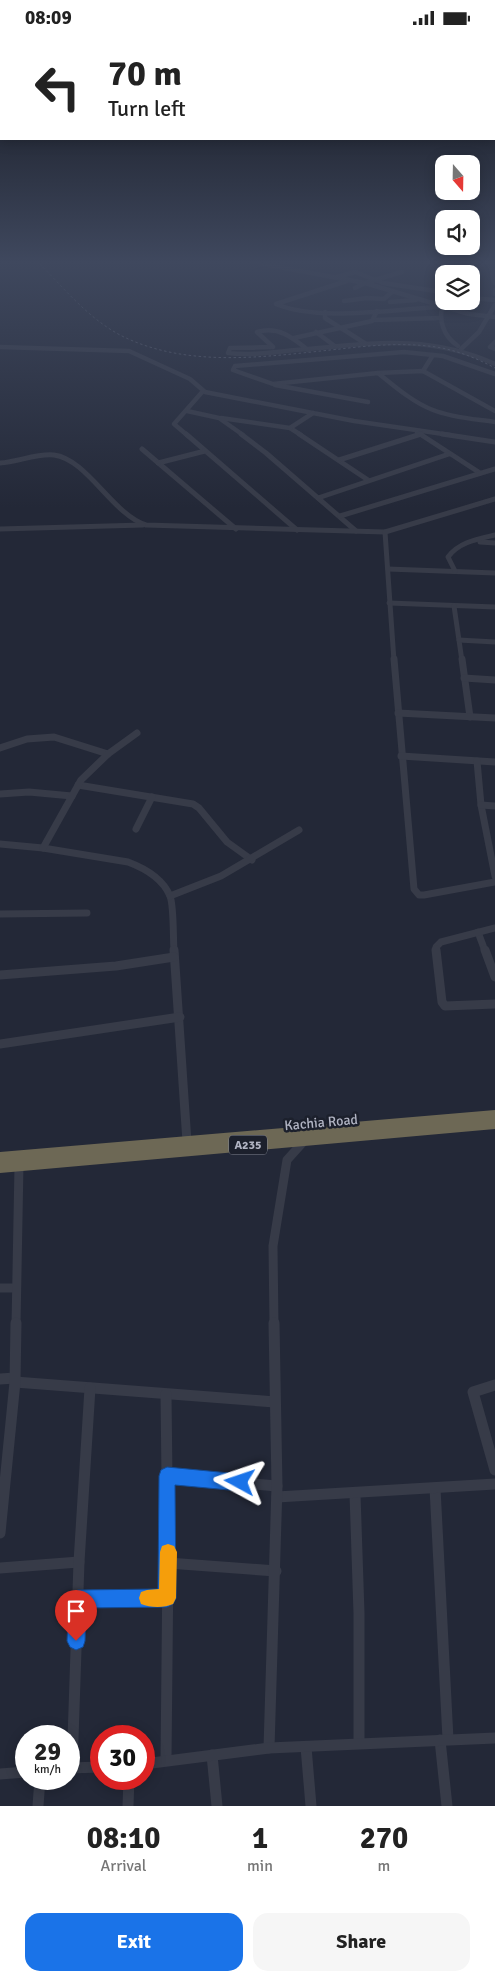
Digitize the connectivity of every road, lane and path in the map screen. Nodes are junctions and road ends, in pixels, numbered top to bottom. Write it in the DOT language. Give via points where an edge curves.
graph roads {
  1 [pos="268,343"];
  2 [pos="299,343"];
  3 [pos="330,343"];
  4 [pos="397,343"];
  5 [pos="416,343"];
  6 [pos="451,343"];
  7 [pos="467,343"];
  8 [pos="366,344"];
  9 [pos="0,347"];
  10 [pos="272,347"];
  11 [pos="336,347"];
  12 [pos="460,349"];
  13 [pos="308,350"];
  14 [pos="278,353"];
  15 [pos="433,355"];
  16 [pos="495,362"];
  17 [pos="422,371"];
  18 [pos="378,373"];
  19 [pos="495,374"];
  20 [pos="274,384"];
  21 [pos="203,391"];
  22 [pos="368,402"];
  23 [pos="187,411"];
  24 [pos="495,411"];
  25 [pos="313,413"];
  26 [pos="219,418"];
  27 [pos="495,422"];
  28 [pos="290,428"];
  29 [pos="413,429"];
  30 [pos="421,434"];
  31 [pos="495,442"];
  32 [pos="142,449"];
  33 [pos="205,451"];
  34 [pos="448,454"];
  35 [pos="338,460"];
  36 [pos="0,463"];
  37 [pos="158,463"];
  38 [pos="495,469"];
  39 [pos="480,473"];
  40 [pos="368,480"];
  41 [pos="318,498"];
  42 [pos="495,499"];
  43 [pos="340,516"];
  44 [pos="143,525"];
  45 [pos="0,529"];
  46 [pos="236,529"];
  47 [pos="297,530"];
  48 [pos="356,531"];
  49 [pos="385,532"];
  50 [pos="495,535"];
  51 [pos="474,541"];
  52 [pos="495,543"];
  53 [pos="388,569"];
  54 [pos="455,571"];
  55 [pos="495,573"];
  56 [pos="389,603"];
  57 [pos="454,606"];
  58 [pos="495,607"];
  59 [pos="459,640"];
  60 [pos="495,642"];
  61 [pos="464,678"];
  62 [pos="495,679"];
  63 [pos="398,713"];
  64 [pos="470,717"];
  65 [pos="495,718"];
  66 [pos="137,733"];
  67 [pos="0,748"];
  68 [pos="108,754"];
  69 [pos="401,756"];
  70 [pos="477,761"];
  71 [pos="495,762"];
  72 [pos="78,785"];
  73 [pos="0,794"];
  74 [pos="72,796"];
  75 [pos="152,797"];
  76 [pos="481,805"];
  77 [pos="495,806"];
  78 [pos="136,829"];
  79 [pos="299,830"];
  80 [pos="1,846"];
  81 [pos="43,848"];
  82 [pos="252,860"];
  83 [pos="495,876"];
  84 [pos="495,882"];
  85 [pos="170,896"];
  86 [pos="87,913"];
  87 [pos="0,915"];
  88 [pos="495,928"];
  89 [pos="478,933"];
  90 [pos="174,957"];
  91 [pos="0,976"];
  92 [pos="495,977"];
  93 [pos="495,1004"];
  94 [pos="180,1017"];
  95 [pos="0,1043"];
  96 [pos="495,1115"];
  97 [pos="495,1123"];
  98 [pos="305,1140"];
  99 [pos="187,1142"];
  100 [pos="0,1158"];
  101 [pos="19,1165"];
  102 [pos="0,1167"];
  103 [pos="0,1288"];
  104 [pos="16,1288"];
  105 [pos="0,1379"];
  106 [pos="15,1380"];
  107 [pos="495,1385"];
  108 [pos="90,1388"];
  109 [pos="166,1394"];
  110 [pos="275,1402"];
  111 [pos="495,1470"];
  112 [pos="167,1476"];
  113 [pos="495,1484"];
  114 [pos="435,1488"];
  115 [pos="2,1491"];
  116 [pos="277,1491"];
  117 [pos="355,1494"];
  118 [pos="0,1533"];
  119 [pos="79,1562"];
  120 [pos="168,1563"];
  121 [pos="0,1568"];
  122 [pos="276,1571"];
  123 [pos="167,1598"];
  124 [pos="78,1599"];
  125 [pos="72,1725"];
  126 [pos="495,1738"];
  127 [pos="444,1739"];
  128 [pos="359,1743"];
  129 [pos="306,1747"];
  130 [pos="269,1748"];
  131 [pos="212,1755"];
  132 [pos="166,1761"];
  133 [pos="155,1762"];
  134 [pos="15,1773"];
  135 [pos="0,1774"];
  136 [pos="39,1790"];
  137 [pos="129,1790"];
  138 [pos="38,1806"];
  139 [pos="128,1806"];
  140 [pos="217,1806"];
  141 [pos="311,1806"];
  142 [pos="447,1806"];
  1 -- 10 [label="street"];
  2 -- 13 [label="street"];
  3 -- 11 [label="street"];
  4 -- 8 [label="street"];
  5 -- 12 [label="street"];
  6 -- 12 [label="street"];
  7 -- 12 [label="street"];
  8 -- 11 [label="street"];
  9 -- 21 [label="street" via="129,351 190,379"];
  10 -- 14 [label="street"];
  10 -- 14 [label="street" via="231,348 228,353"];
  11 -- 13 [label="street"];
  12 -- 16 [label="street"];
  13 -- 14 [label="street"];
  15 -- 17 [label="street"];
  15 -- 19 [label="street"];
  15 -- 20 [label="street" via="404,352 235,366 233,370"];
  17 -- 18 [label="street"];
  17 -- 24 [label="street"];
  18 -- 20 [label="street"];
  18 -- 27 [label="street" via="432,410"];
  20 -- 22 [label="street"];
  21 -- 23 [label="street"];
  21 -- 25 [label="street"];
  23 -- 26 [label="street"];
  23 -- 33 [label="street" via="174,424"];
  25 -- 28 [label="street"];
  25 -- 29 [label="street"];
  26 -- 28 [label="street"];
  26 -- 41 [label="street"];
  28 -- 35 [label="street"];
  29 -- 30 [label="street"];
  29 -- 31 [label="street"];
  30 -- 34 [label="street"];
  30 -- 35 [label="street"];
  32 -- 37 [label="street"];
  33 -- 37 [label="street"];
  33 -- 47 [label="street"];
  34 -- 39 [label="street"];
  34 -- 40 [label="street"];
  35 -- 40 [label="street"];
  36 -- 44 [label="street" via="52,455 63,457"];
  37 -- 46 [label="street"];
  38 -- 39 [label="street"];
  39 -- 43 [label="street"];
  40 -- 41 [label="street"];
  41 -- 43 [label="street"];
  42 -- 49 [label="street"];
  43 -- 48 [label="street"];
  44 -- 45 [label="street"];
  44 -- 46 [label="street"];
  46 -- 47 [label="street"];
  47 -- 48 [label="street"];
  48 -- 49 [label="street"];
  49 -- 53 [label="street"];
  50 -- 51 [label="street"];
  51 -- 52 [label="street"];
  51 -- 54 [label="street" via="451,552 448,557"];
  53 -- 54 [label="street"];
  53 -- 56 [label="street"];
  54 -- 55 [label="street"];
  56 -- 57 [label="street"];
  56 -- 63 [label="street"];
  57 -- 58 [label="street"];
  57 -- 59 [label="street"];
  59 -- 60 [label="street"];
  59 -- 61 [label="street"];
  61 -- 62 [label="street"];
  61 -- 64 [label="street"];
  63 -- 64 [label="street"];
  63 -- 69 [label="street"];
  64 -- 65 [label="street"];
  66 -- 68 [label="street"];
  67 -- 68 [label="street" via="26,739 54,737"];
  68 -- 72 [label="street"];
  69 -- 70 [label="street"];
  69 -- 84 [label="street" via="416,893 424,895"];
  70 -- 71 [label="street"];
  70 -- 76 [label="street"];
  72 -- 74 [label="street"];
  72 -- 75 [label="street"];
  73 -- 74 [label="street" via="29,792"];
  74 -- 81 [label="street"];
  75 -- 78 [label="street"];
  75 -- 82 [label="street" via="186,802 199,808 227,842"];
  76 -- 77 [label="street"];
  76 -- 83 [label="street"];
  79 -- 82 [label="street"];
  80 -- 81 [label="street"];
  81 -- 85 [label="street" via="139,866 157,878"];
  82 -- 85 [label="street" via="210,882"];
  85 -- 90 [label="street"];
  86 -- 87 [label="street"];
  88 -- 89 [label="street"];
  89 -- 92 [label="street"];
  89 -- 93 [label="street" via="436,945 442,1002 451,1007"];
  90 -- 91 [label="street" via="116,966"];
  90 -- 94 [label="street"];
  94 -- 95 [label="street"];
  94 -- 99 [label="street"];
  96 -- 99 [label="highway, Kachia Road / A235"];
  97 -- 98 [label="highway, Kachia Road / A235"];
  98 -- 101 [label="highway, Kachia Road / A235"];
  98 -- 110 [label="street" via="287,1160 273,1246"];
  99 -- 100 [label="highway, Kachia Road / A235"];
  101 -- 102 [label="highway, Kachia Road / A235"];
  101 -- 104 [label="street"];
  103 -- 104 [label="street"];
  104 -- 106 [label="street"];
  105 -- 106 [label="street"];
  106 -- 108 [label="street"];
  106 -- 115 [label="street"];
  107 -- 111 [label="street" via="472,1392"];
  108 -- 109 [label="street"];
  108 -- 119 [label="street"];
  109 -- 110 [label="street"];
  109 -- 112 [label="street"];
  110 -- 116 [label="street"];
  112 -- 116 [label="street"];
  112 -- 120 [label="street"];
  113 -- 114 [label="street"];
  114 -- 117 [label="street"];
  114 -- 127 [label="street"];
  115 -- 118 [label="street"];
  116 -- 117 [label="street"];
  116 -- 122 [label="street"];
  117 -- 128 [label="street"];
  119 -- 121 [label="street"];
  119 -- 124 [label="street"];
  120 -- 122 [label="street"];
  120 -- 123 [label="street"];
  122 -- 130 [label="street"];
  123 -- 124 [label="street"];
  123 -- 132 [label="street"];
  124 -- 125 [label="street"];
  126 -- 127 [label="street"];
  127 -- 128 [label="street"];
  127 -- 142 [label="street"];
  128 -- 129 [label="street"];
  129 -- 130 [label="street"];
  129 -- 141 [label="street"];
  130 -- 131 [label="street"];
  131 -- 132 [label="street"];
  131 -- 140 [label="street"];
  132 -- 133 [label="street"];
  134 -- 135 [label="street"];
  136 -- 138 [label="street"];
  137 -- 139 [label="street"];
}
